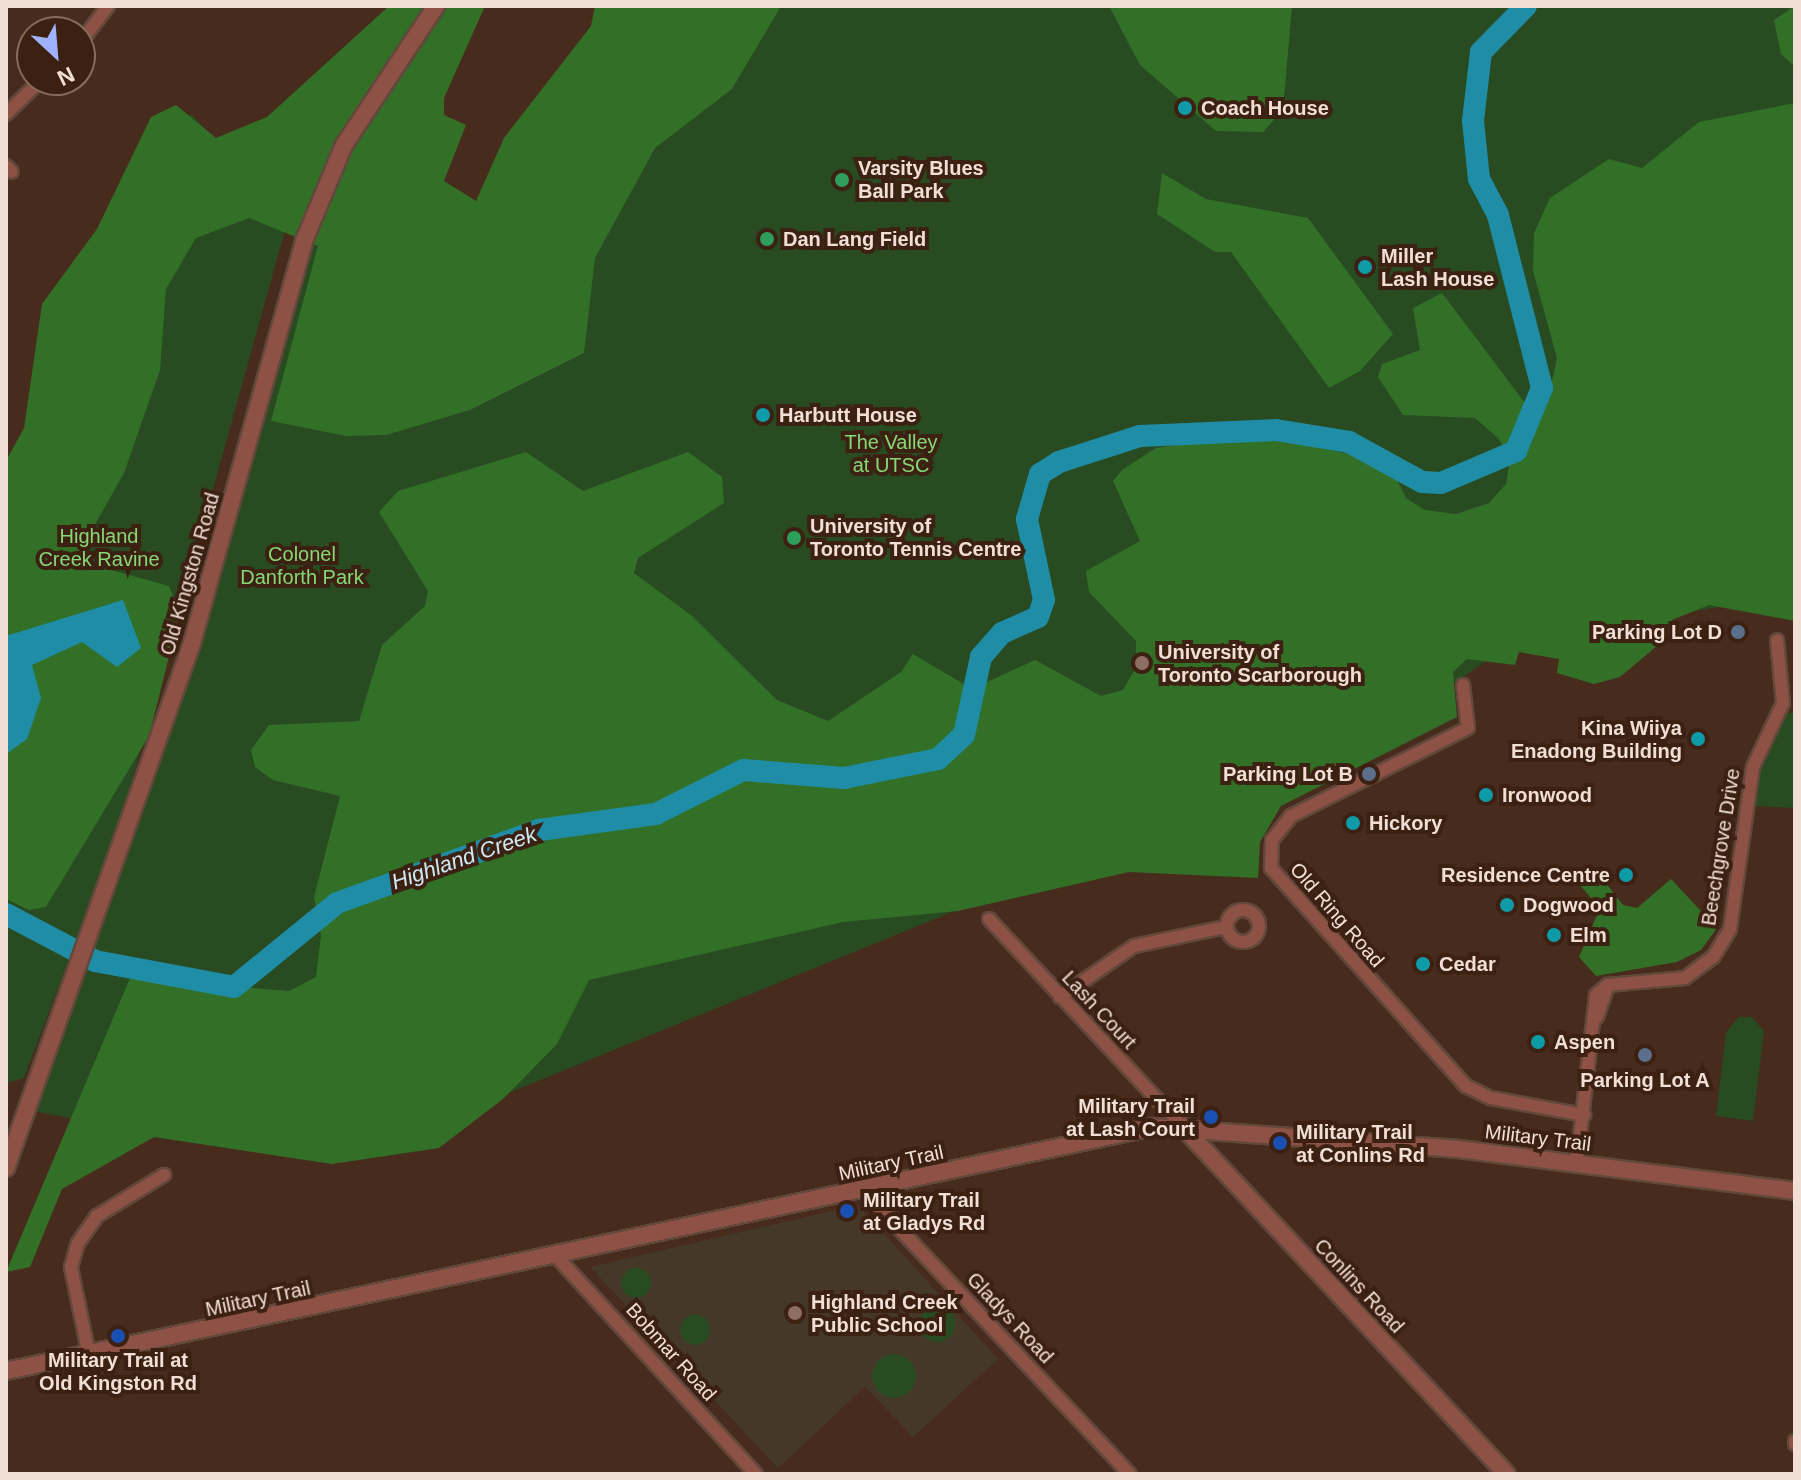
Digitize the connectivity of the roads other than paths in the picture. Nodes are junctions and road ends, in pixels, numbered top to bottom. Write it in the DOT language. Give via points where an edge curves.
graph roads {
  1 [pos="436,6"];
  2 [pos="25,96"];
  3 [pos="6,114"];
  4 [pos="1777,640"];
  5 [pos="1463,685"];
  6 [pos="989,919"];
  7 [pos="1226,927"];
  8 [pos="1060,997"];
  9 [pos="1584,1115"];
  10 [pos="1182,1126"];
  11 [pos="1577,1162"];
  12 [pos="6,1168"];
  13 [pos="164,1175"];
  14 [pos="862,1189"];
  15 [pos="1795,1191"];
  16 [pos="556,1256"];
  17 [pos="89,1355"];
  18 [pos="6,1371"];
  19 [pos="756,1474"];
  20 [pos="1130,1474"];
  21 [pos="1507,1474"];
  1 -- 12 [label="street, Old Kingston Road" via="344,145 304,241 192,643"];
  2 -- 3 [label="street"];
  4 -- 9 [label="street, Beechgrove Drive" via="1783,703 1753,767 1725,940 1685,978 1608,985 1596,1013"];
  5 -- 9 [label="street, Old Ring Road" via="1468,728 1289,818 1272,840 1272,870 1466,1086 1485,1097"];
  6 -- 8 [label="street, Lash Court"];
  7 -- 8 [label="street" via="1134,946"];
  8 -- 10 [label="street, Lash Court"];
  9 -- 11 [label="street"];
  10 -- 11 [label="street, Military Trail"];
  10 -- 14 [label="street, Military Trail"];
  10 -- 21 [label="street, Conlins Road"];
  11 -- 15 [label="street, Military Trail"];
  13 -- 17 [label="street" via="97,1216 78,1243 71,1267"];
  14 -- 16 [label="street, Military Trail"];
  14 -- 20 [label="street, Gladys Road"];
  16 -- 17 [label="street, Military Trail"];
  16 -- 19 [label="street, Bobmar Road"];
  17 -- 18 [label="street, Military Trail"];
}
